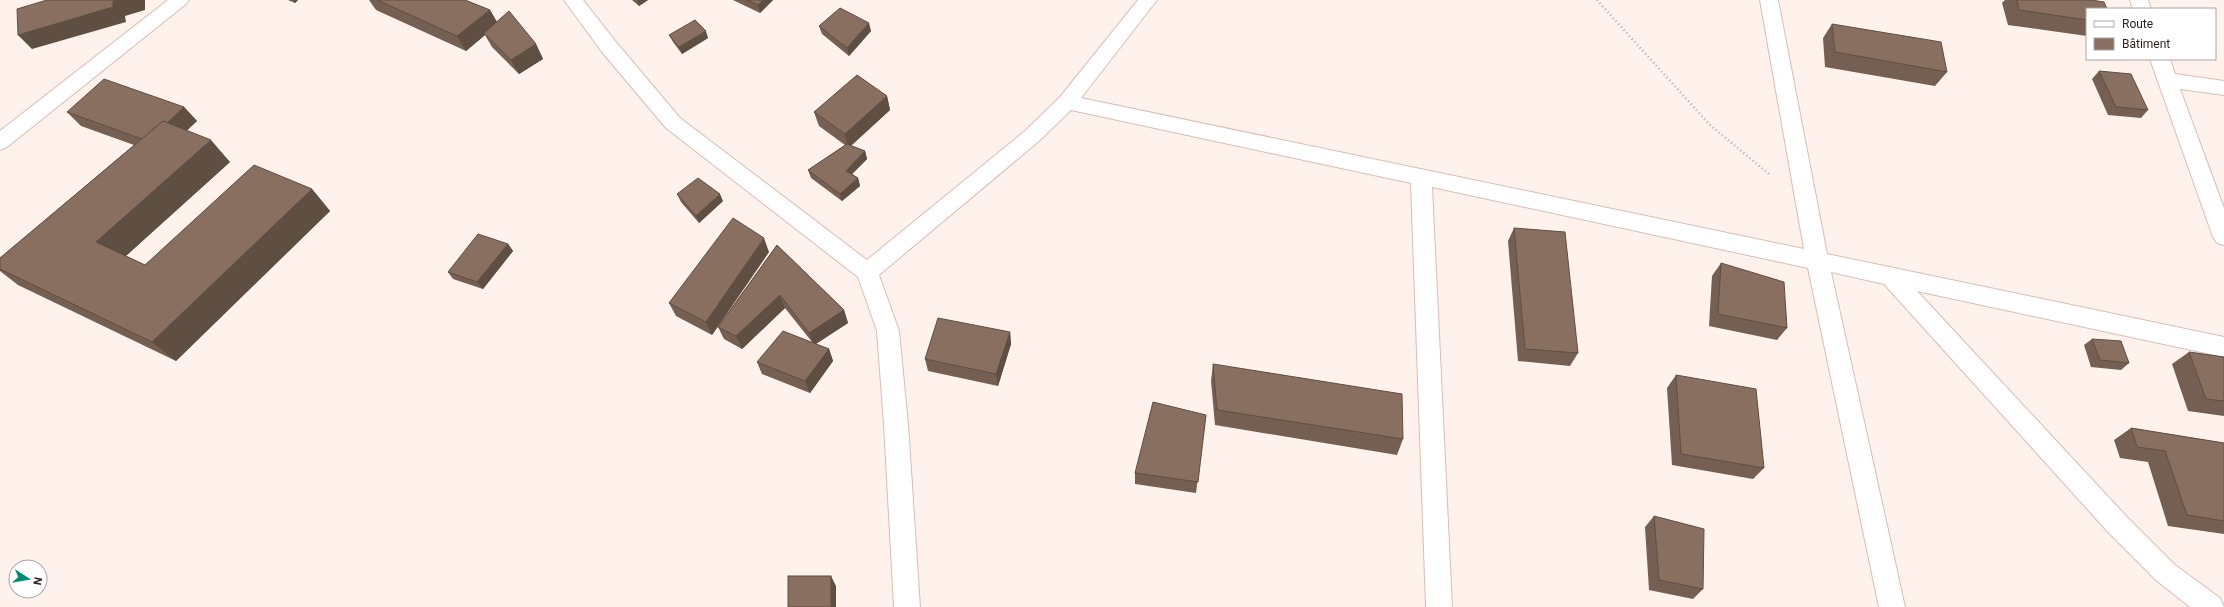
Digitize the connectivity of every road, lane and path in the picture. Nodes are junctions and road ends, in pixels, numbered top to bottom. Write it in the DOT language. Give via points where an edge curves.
graph roads {
  1 [pos="180,0"];
  2 [pos="573,0"];
  3 [pos="1148,0"];
  4 [pos="1597,0"];
  5 [pos="1769,0"];
  6 [pos="2160,60"];
  7 [pos="2167,80"];
  8 [pos="2224,88"];
  9 [pos="1067,102"];
  10 [pos="0,142"];
  11 [pos="1421,177"];
  12 [pos="1806,205"];
  13 [pos="2224,237"];
  14 [pos="1816,260"];
  15 [pos="867,272"];
  16 [pos="1890,276"];
  17 [pos="2224,347"];
  18 [pos="907,607"];
  19 [pos="1439,607"];
  20 [pos="1892,607"];
  21 [pos="2211,607"];
  1 -- 10 [label="street"];
  2 -- 15 [label="street" via="673,123"];
  3 -- 9 [label="street"];
  4 -- 12 [label="path" via="1710,125"];
  5 -- 12 [label="street"];
  6 -- 7 [label="street"];
  7 -- 8 [label="street"];
  7 -- 13 [label="street"];
  9 -- 11 [label="street"];
  9 -- 15 [label="street" via="1032,136"];
  11 -- 14 [label="street"];
  11 -- 19 [label="street"];
  12 -- 14 [label="street"];
  14 -- 16 [label="street"];
  14 -- 20 [label="street"];
  15 -- 18 [label="street" via="888,331"];
  16 -- 17 [label="street"];
  16 -- 21 [label="street" via="2117,524 2166,573"];
}
